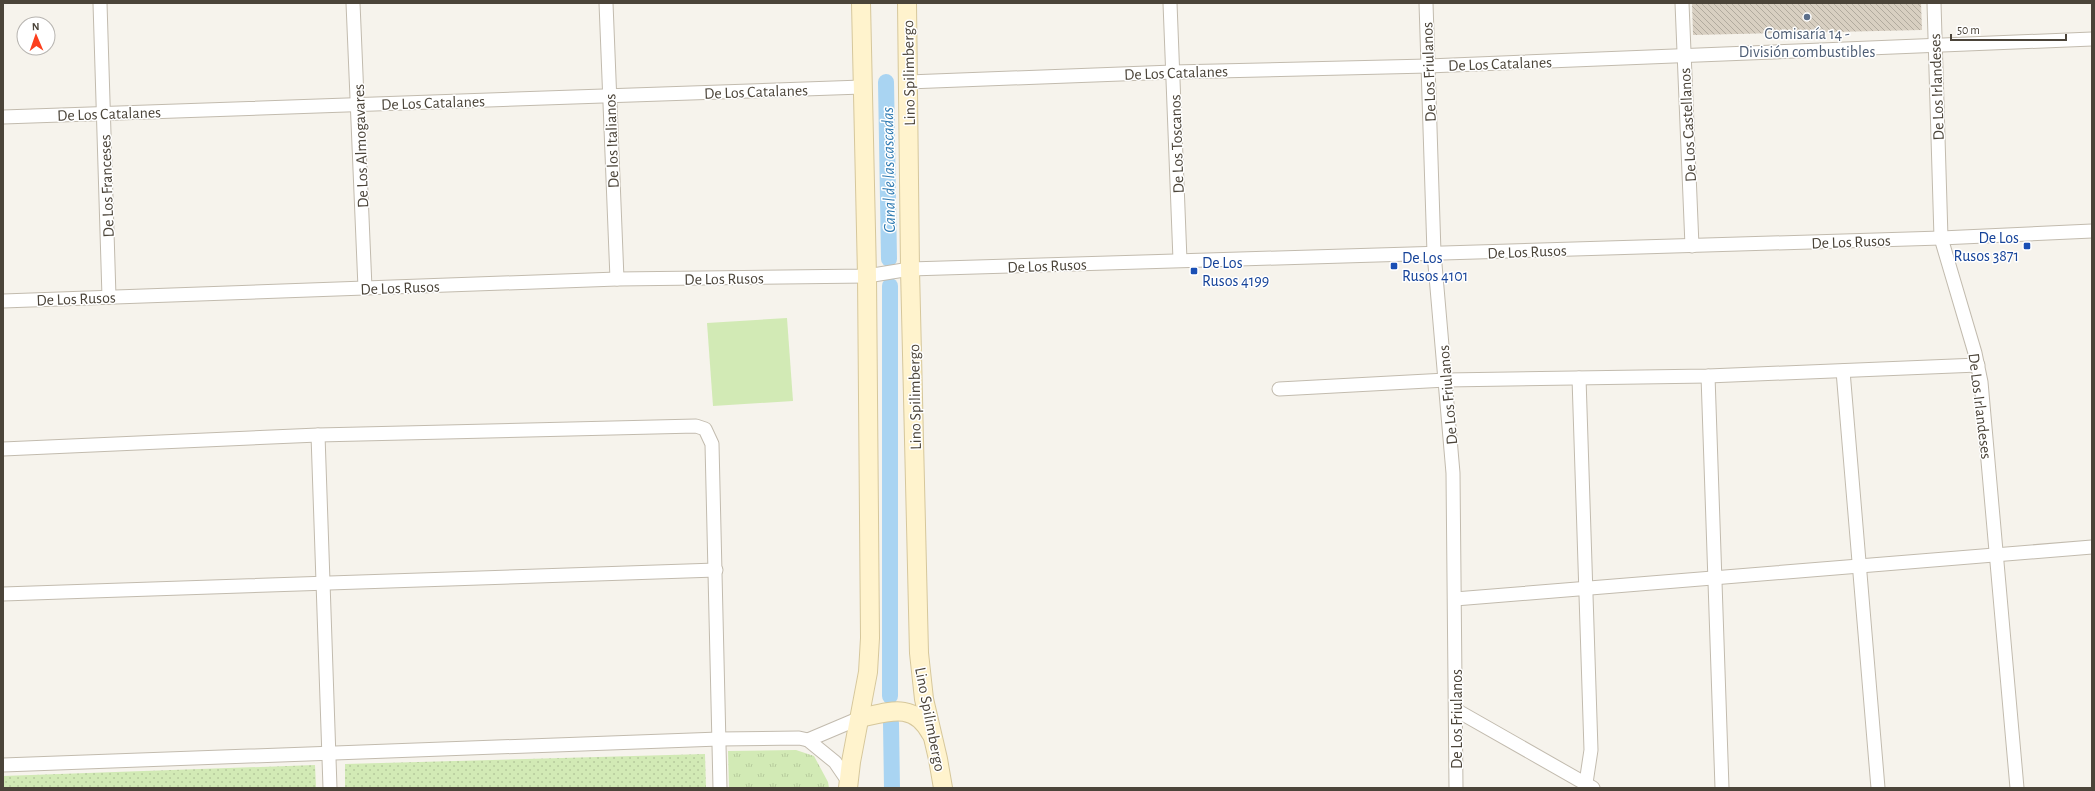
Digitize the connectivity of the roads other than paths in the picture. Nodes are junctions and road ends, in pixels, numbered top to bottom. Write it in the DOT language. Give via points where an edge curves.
graph roads {
  1 [pos="100,3"];
  2 [pos="353,3"];
  3 [pos="606,3"];
  4 [pos="861,3"];
  5 [pos="907,3"];
  6 [pos="1170,3"];
  7 [pos="1426,3"];
  8 [pos="1682,3"];
  9 [pos="1934,3"];
  10 [pos="2092,39"];
  11 [pos="1935,45"];
  12 [pos="1684,56"];
  13 [pos="1428,66"];
  14 [pos="1173,72"];
  15 [pos="908,82"];
  16 [pos="862,88"];
  17 [pos="610,96"];
  18 [pos="358,105"];
  19 [pos="103,114"];
  20 [pos="3,117"];
  21 [pos="2092,231"];
  22 [pos="1941,238"];
  23 [pos="1692,246"];
  24 [pos="1434,253"];
  25 [pos="1180,260"];
  26 [pos="910,269"];
  27 [pos="867,276"];
  28 [pos="617,279"];
  29 [pos="365,288"];
  30 [pos="109,297"];
  31 [pos="3,301"];
  32 [pos="1978,365"];
  33 [pos="1843,371"];
  34 [pos="1708,376"];
  35 [pos="1579,378"];
  36 [pos="1446,380"];
  37 [pos="1279,389"];
  38 [pos="318,435"];
  39 [pos="3,449"];
  40 [pos="2092,547"];
  41 [pos="1997,555"];
  42 [pos="1858,566"];
  43 [pos="716,570"];
  44 [pos="1715,578"];
  45 [pos="322,584"];
  46 [pos="1586,588"];
  47 [pos="3,594"];
  48 [pos="1455,599"];
  49 [pos="1456,710"];
  50 [pos="860,718"];
  51 [pos="932,736"];
  52 [pos="719,739"];
  53 [pos="808,740"];
  54 [pos="328,753"];
  55 [pos="3,765"];
  56 [pos="848,784"];
  57 [pos="1590,786"];
  58 [pos="330,788"];
  59 [pos="720,788"];
  60 [pos="943,788"];
  61 [pos="1456,788"];
  62 [pos="1722,788"];
  63 [pos="1878,788"];
  64 [pos="2017,788"];
  1 -- 19 [label="street, De Los Franceses"];
  2 -- 18 [label="street, De Los Almogavares"];
  3 -- 17 [label="street, De los Italianos"];
  4 -- 16 [label="main road"];
  5 -- 15 [label="main road, Lino Spilimbergo"];
  6 -- 14 [label="street, De Los Toscanos"];
  7 -- 13 [label="street, De Los Friulanos"];
  8 -- 12 [label="street, De Los Castellanos"];
  9 -- 11 [label="street, De Los Irlandeses"];
  10 -- 11 [label="street, De Los Catalanes"];
  11 -- 12 [label="street, De Los Catalanes"];
  11 -- 22 [label="street, De Los Irlandeses"];
  12 -- 13 [label="street, De Los Catalanes"];
  12 -- 23 [label="street, De Los Castellanos"];
  13 -- 14 [label="street, De Los Catalanes"];
  13 -- 24 [label="street, De Los Friulanos"];
  14 -- 15 [label="street, De Los Catalanes"];
  14 -- 25 [label="street, De Los Toscanos"];
  15 -- 26 [label="main road, Lino Spilimbergo"];
  16 -- 17 [label="street, De Los Catalanes"];
  16 -- 27 [label="main road"];
  17 -- 18 [label="street, De Los Catalanes"];
  17 -- 28 [label="street, De los Italianos"];
  18 -- 19 [label="street, De Los Catalanes"];
  18 -- 29 [label="street, De Los Almogavares"];
  19 -- 20 [label="street, De Los Catalanes"];
  19 -- 30 [label="street, De Los Franceses"];
  21 -- 22 [label="street, De Los Rusos"];
  22 -- 23 [label="street, De Los Rusos"];
  22 -- 32 [label="street, De Los Irlandeses"];
  23 -- 24 [label="street, De Los Rusos"];
  24 -- 25 [label="street, De Los Rusos"];
  24 -- 36 [label="street, De Los Friulanos"];
  25 -- 26 [label="street, De Los Rusos"];
  26 -- 27 [label="street, De Los Rusos"];
  26 -- 51 [label="main road, Lino Spilimbergo" via="919,654 924,699"];
  27 -- 28 [label="street, De Los Rusos"];
  27 -- 50 [label="main road" via="870,644"];
  28 -- 29 [label="street, De Los Rusos"];
  29 -- 30 [label="street, De Los Rusos"];
  30 -- 31 [label="street, De Los Rusos"];
  32 -- 33 [label="street"];
  32 -- 41 [label="street, De Los Irlandeses"];
  33 -- 34 [label="street"];
  33 -- 42 [label="street"];
  34 -- 35 [label="street"];
  34 -- 44 [label="street"];
  35 -- 36 [label="street"];
  35 -- 46 [label="street"];
  36 -- 37 [label="street"];
  36 -- 48 [label="street, De Los Friulanos" via="1452,452"];
  38 -- 39 [label="street"];
  38 -- 43 [label="street" via="696,426 705,428 712,444"];
  38 -- 45 [label="street"];
  40 -- 41 [label="street"];
  41 -- 42 [label="street"];
  41 -- 64 [label="street, De Los Irlandeses"];
  42 -- 44 [label="street"];
  42 -- 63 [label="street"];
  43 -- 45 [label="street"];
  43 -- 52 [label="street"];
  44 -- 46 [label="street"];
  44 -- 62 [label="street"];
  45 -- 47 [label="street"];
  45 -- 54 [label="street"];
  46 -- 48 [label="street"];
  46 -- 57 [label="street"];
  48 -- 49 [label="street, De Los Friulanos"];
  49 -- 57 [label="street"];
  49 -- 61 [label="street, De Los Friulanos"];
  50 -- 51 [label="main road" via="888,711 904,711 921,720"];
  50 -- 53 [label="street"];
  50 -- 56 [label="main road"];
  51 -- 60 [label="main road, Lino Spilimbergo"];
  52 -- 53 [label="street"];
  52 -- 54 [label="street"];
  52 -- 59 [label="street"];
  53 -- 56 [label="street" via="835,762"];
  54 -- 55 [label="street"];
  54 -- 58 [label="street"];
}
